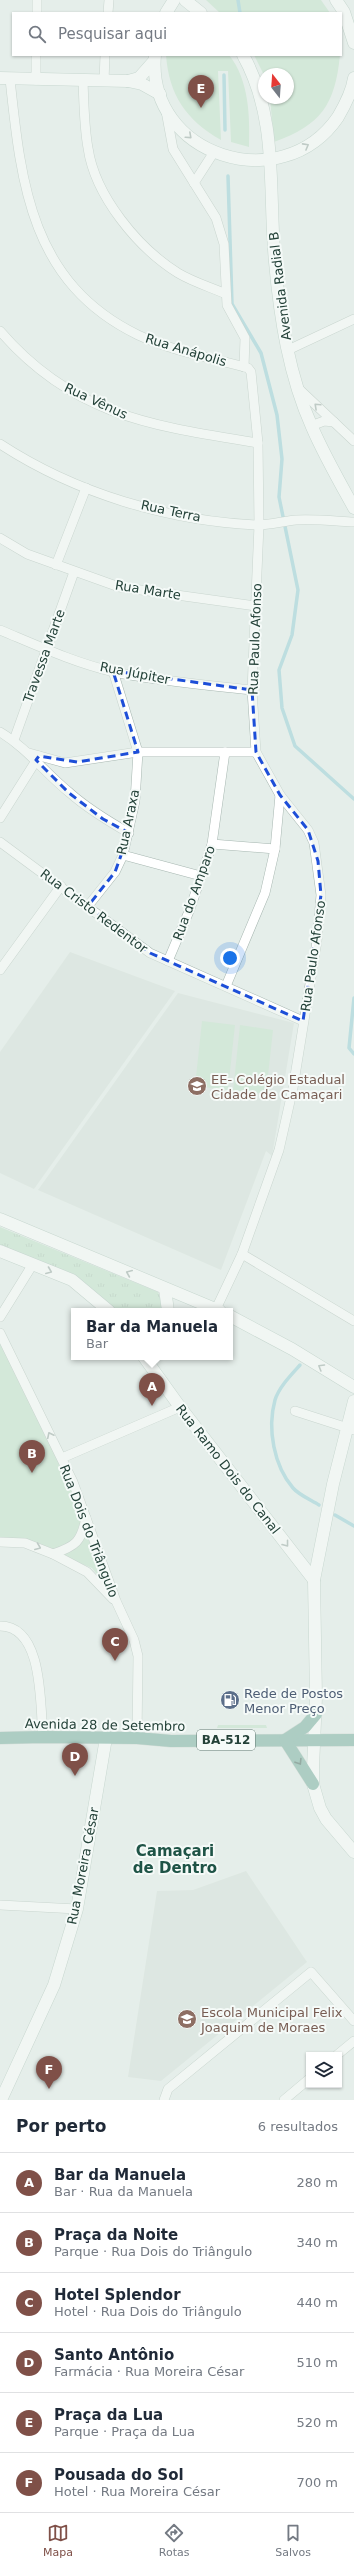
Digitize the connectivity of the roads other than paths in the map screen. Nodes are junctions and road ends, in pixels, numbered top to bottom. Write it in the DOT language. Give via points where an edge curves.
graph roads {
  1 [pos="37,0"];
  2 [pos="109,0"];
  3 [pos="174,0"];
  4 [pos="185,0"];
  5 [pos="336,0"];
  6 [pos="37,12"];
  7 [pos="108,12"];
  8 [pos="167,12"];
  9 [pos="200,12"];
  10 [pos="354,43"];
  11 [pos="36,56"];
  12 [pos="105,56"];
  13 [pos="244,56"];
  14 [pos="154,58"];
  15 [pos="354,78"];
  16 [pos="5,79"];
  17 [pos="36,80"];
  18 [pos="83,81"];
  19 [pos="104,81"];
  20 [pos="128,81"];
  21 [pos="160,94"];
  22 [pos="166,108"];
  23 [pos="214,152"];
  24 [pos="270,160"];
  25 [pos="194,183"];
  26 [pos="226,294"];
  27 [pos="354,319"];
  28 [pos="0,331"];
  29 [pos="288,350"];
  30 [pos="246,367"];
  31 [pos="300,390"];
  32 [pos="334,422"];
  33 [pos="311,426"];
  34 [pos="354,442"];
  35 [pos="258,443"];
  36 [pos="0,444"];
  37 [pos="86,488"];
  38 [pos="354,508"];
  39 [pos="354,522"];
  40 [pos="259,525"];
  41 [pos="0,538"];
  42 [pos="56,565"];
  43 [pos="74,572"];
  44 [pos="256,606"];
  45 [pos="0,630"];
  46 [pos="46,649"];
  47 [pos="113,672"];
  48 [pos="252,690"];
  49 [pos="0,732"];
  50 [pos="14,740"];
  51 [pos="138,752"];
  52 [pos="225,752"];
  53 [pos="256,752"];
  54 [pos="38,758"];
  55 [pos="280,795"];
  56 [pos="0,818"];
  57 [pos="129,833"];
  58 [pos="0,842"];
  59 [pos="212,844"];
  60 [pos="275,849"];
  61 [pos="123,855"];
  62 [pos="201,876"];
  63 [pos="61,886"];
  64 [pos="88,906"];
  65 [pos="168,961"];
  66 [pos="0,970"];
  67 [pos="226,986"];
  68 [pos="303,1021"];
  69 [pos="0,1219"];
  70 [pos="0,1252"];
  71 [pos="242,1254"];
  72 [pos="33,1264"];
  73 [pos="165,1289"];
  74 [pos="183,1296"];
  75 [pos="105,1308"];
  76 [pos="168,1308"];
  77 [pos="213,1308"];
  78 [pos="219,1308"];
  79 [pos="0,1317"];
  80 [pos="233,1318"];
  81 [pos="354,1321"];
  82 [pos="0,1333"];
  83 [pos="146,1360"];
  84 [pos="354,1387"];
  85 [pos="354,1401"];
  86 [pos="180,1407"];
  87 [pos="295,1411"];
  88 [pos="351,1429"];
  89 [pos="62,1458"];
  90 [pos="86,1517"];
  91 [pos="0,1542"];
  92 [pos="53,1554"];
  93 [pos="314,1580"];
  94 [pos="116,1601"];
  95 [pos="0,1626"];
  96 [pos="316,1714"];
  97 [pos="43,1737"];
  98 [pos="0,1738"];
  99 [pos="106,1738"];
  100 [pos="137,1738"];
  101 [pos="285,1740"];
  102 [pos="314,1740"];
  103 [pos="354,1740"];
  104 [pos="313,1784"];
  105 [pos="354,1852"];
  106 [pos="0,1906"];
  107 [pos="77,1909"];
  108 [pos="354,2021"];
  109 [pos="354,2041"];
  110 [pos="341,2052"];
  111 [pos="306,2082"];
  112 [pos="1,2100"];
  113 [pos="164,2100"];
  114 [pos="284,2100"];
  1 -- 6 [label="street"];
  2 -- 7 [label="street"];
  3 -- 8 [label="street"];
  4 -- 9 [label="street"];
  5 -- 10 [label="street" via="344,12"];
  11 -- 17 [label="street"];
  12 -- 19 [label="street"];
  13 -- 24 [label="street, Avenida Radial B" via="260,88 266,112"];
  14 -- 20 [label="street" via="138,78"];
  14 -- 21 [label="street"];
  24 -- 15 [label="street, one-way" via="293,154 314,142 332,126 345,106"];
  16 -- 17 [label="street"];
  16 -- 30 [label="street, Rua Anápolis" via="18,155 32,213 62,274 108,318 139,335 168,347"];
  17 -- 18 [label="street"];
  18 -- 19 [label="street"];
  18 -- 26 [label="street" via="88,149 102,187 122,221 144,248 165,264 180,274"];
  19 -- 20 [label="street"];
  20 -- 21 [label="street" via="142,84"];
  21 -- 22 [label="street"];
  22 -- 23 [label="street, one-way" via="179,127 197,143"];
  22 -- 25 [label="street, Rua Paulo Afonso" via="173,149"];
  23 -- 24 [label="street" via="240,160"];
  23 -- 25 [label="street"];
  24 -- 29 [label="street, Avenida Radial B" via="274,261"];
  25 -- 26 [label="street, Rua Paulo Afonso" via="216,218 224,244"];
  26 -- 30 [label="street, Rua Paulo Afonso" via="227,305 245,338"];
  27 -- 29 [label="street"];
  28 -- 35 [label="street, Rua Vênus" via="22,356 70,393 125,417"];
  29 -- 31 [label="street, Avenida Radial B"];
  30 -- 35 [label="street, Rua Paulo Afonso" via="251,372"];
  32 -- 31 [label="street, one-way"];
  31 -- 33 [label="street, Avenida Radial B"];
  32 -- 33 [label="street" via="324,421"];
  32 -- 34 [label="street"];
  33 -- 38 [label="street, Avenida Radial B" via="327,461"];
  35 -- 40 [label="street, Rua Paulo Afonso"];
  36 -- 37 [label="street, Rua Terra" via="34,467"];
  37 -- 40 [label="street, Rua Terra" via="102,495 179,515"];
  37 -- 42 [label="street"];
  39 -- 40 [label="street, Rua Terra" via="298,520"];
  40 -- 44 [label="street, Rua Paulo Afonso"];
  41 -- 42 [label="street, Rua Marte" via="27,554"];
  42 -- 43 [label="street, Rua Marte"];
  43 -- 44 [label="street, Rua Marte" via="119,587"];
  43 -- 46 [label="street, Travessa Marte"];
  44 -- 48 [label="street, Rua Paulo Afonso"];
  45 -- 46 [label="street, Rua Júpiter"];
  46 -- 47 [label="street, Rua Júpiter"];
  46 -- 50 [label="street, Travessa Marte"];
  47 -- 48 [label="street, Rua Júpiter"];
  47 -- 51 [label="street"];
  48 -- 53 [label="street, Rua Paulo Afonso"];
  49 -- 50 [label="street"];
  50 -- 54 [label="street"];
  51 -- 52 [label="street"];
  51 -- 54 [label="street" via="71,763"];
  51 -- 57 [label="street, Rua Araxa" via="135,801"];
  52 -- 53 [label="street"];
  52 -- 59 [label="street, Rua do Amparo"];
  53 -- 55 [label="street, Rua Paulo Afonso"];
  54 -- 56 [label="street"];
  54 -- 57 [label="street" via="69,793 103,819"];
  55 -- 60 [label="street"];
  55 -- 68 [label="street, Rua Paulo Afonso" via="308,830 318,861 320,902 317,941"];
  57 -- 61 [label="street, Rua Araxa"];
  58 -- 63 [label="street, Rua Cristo Redentor"];
  59 -- 60 [label="street"];
  59 -- 62 [label="street, Rua do Amparo"];
  60 -- 67 [label="street" via="265,892"];
  61 -- 62 [label="street"];
  61 -- 64 [label="street, Rua Araxa" via="115,872"];
  62 -- 65 [label="street, Rua do Amparo"];
  63 -- 64 [label="street, Rua Cristo Redentor"];
  63 -- 66 [label="street"];
  64 -- 65 [label="street, Rua Cristo Redentor" via="150,953"];
  65 -- 67 [label="street, Rua Cristo Redentor"];
  67 -- 68 [label="street, Rua Cristo Redentor"];
  68 -- 71 [label="street, Rua Paulo Afonso" via="293,1088 279,1150"];
  73 -- 69 [label="street, one-way"];
  70 -- 72 [label="street"];
  71 -- 78 [label="street, Rua Paulo Afonso"];
  71 -- 81 [label="street"];
  72 -- 75 [label="street, one-way" via="72,1280"];
  72 -- 79 [label="street"];
  73 -- 74 [label="street"];
  73 -- 76 [label="street"];
  74 -- 76 [label="street"];
  74 -- 77 [label="street"];
  84 -- 80 [label="street, one-way" via="292,1349"];
  89 -- 82 [label="street, Rua Dois do Triângulo, one-way"];
  83 -- 86 [label="street, Rua Ramo Dois do Canal"];
  85 -- 88 [label="street"];
  86 -- 89 [label="street"];
  86 -- 93 [label="street, Rua Ramo Dois do Canal, one-way"];
  87 -- 88 [label="street"];
  88 -- 93 [label="street"];
  89 -- 90 [label="street, Rua Dois do Triângulo"];
  90 -- 92 [label="street" via="83,1534 77,1542"];
  90 -- 94 [label="street, Rua Dois do Triângulo"];
  91 -- 92 [label="street, one-way" via="25,1542"];
  92 -- 94 [label="street" via="87,1572"];
  93 -- 96 [label="street"];
  94 -- 100 [label="street, Rua Dois do Triângulo" via="134,1640 138,1656"];
  95 -- 97 [label="street" via="7,1626 20,1634 35,1657"];
  96 -- 101 [label="main road" via="305,1727"];
  96 -- 102 [label="street"];
  97 -- 98 [label="main road, Avenida 28 de Setembro / BA-512"];
  97 -- 99 [label="main road, Avenida 28 de Setembro / BA-512"];
  99 -- 100 [label="main road, Avenida 28 de Setembro / BA-512"];
  99 -- 107 [label="street, Rua Moreira César"];
  100 -- 101 [label="main road, Avenida 28 de Setembro / BA-512" via="171,1741"];
  101 -- 102 [label="main road, Avenida 28 de Setembro / BA-512"];
  101 -- 104 [label="main road, one-way"];
  102 -- 103 [label="main road, Avenida 28 de Setembro / BA-512"];
  102 -- 104 [label="street"];
  104 -- 105 [label="street" via="316,1798 326,1819"];
  106 -- 107 [label="street"];
  107 -- 112 [label="street, Rua Moreira César" via="54,1985"];
  108 -- 113 [label="street" via="311,1972 168,2089"];
  109 -- 110 [label="street"];
  111 -- 114 [label="street"];
}
